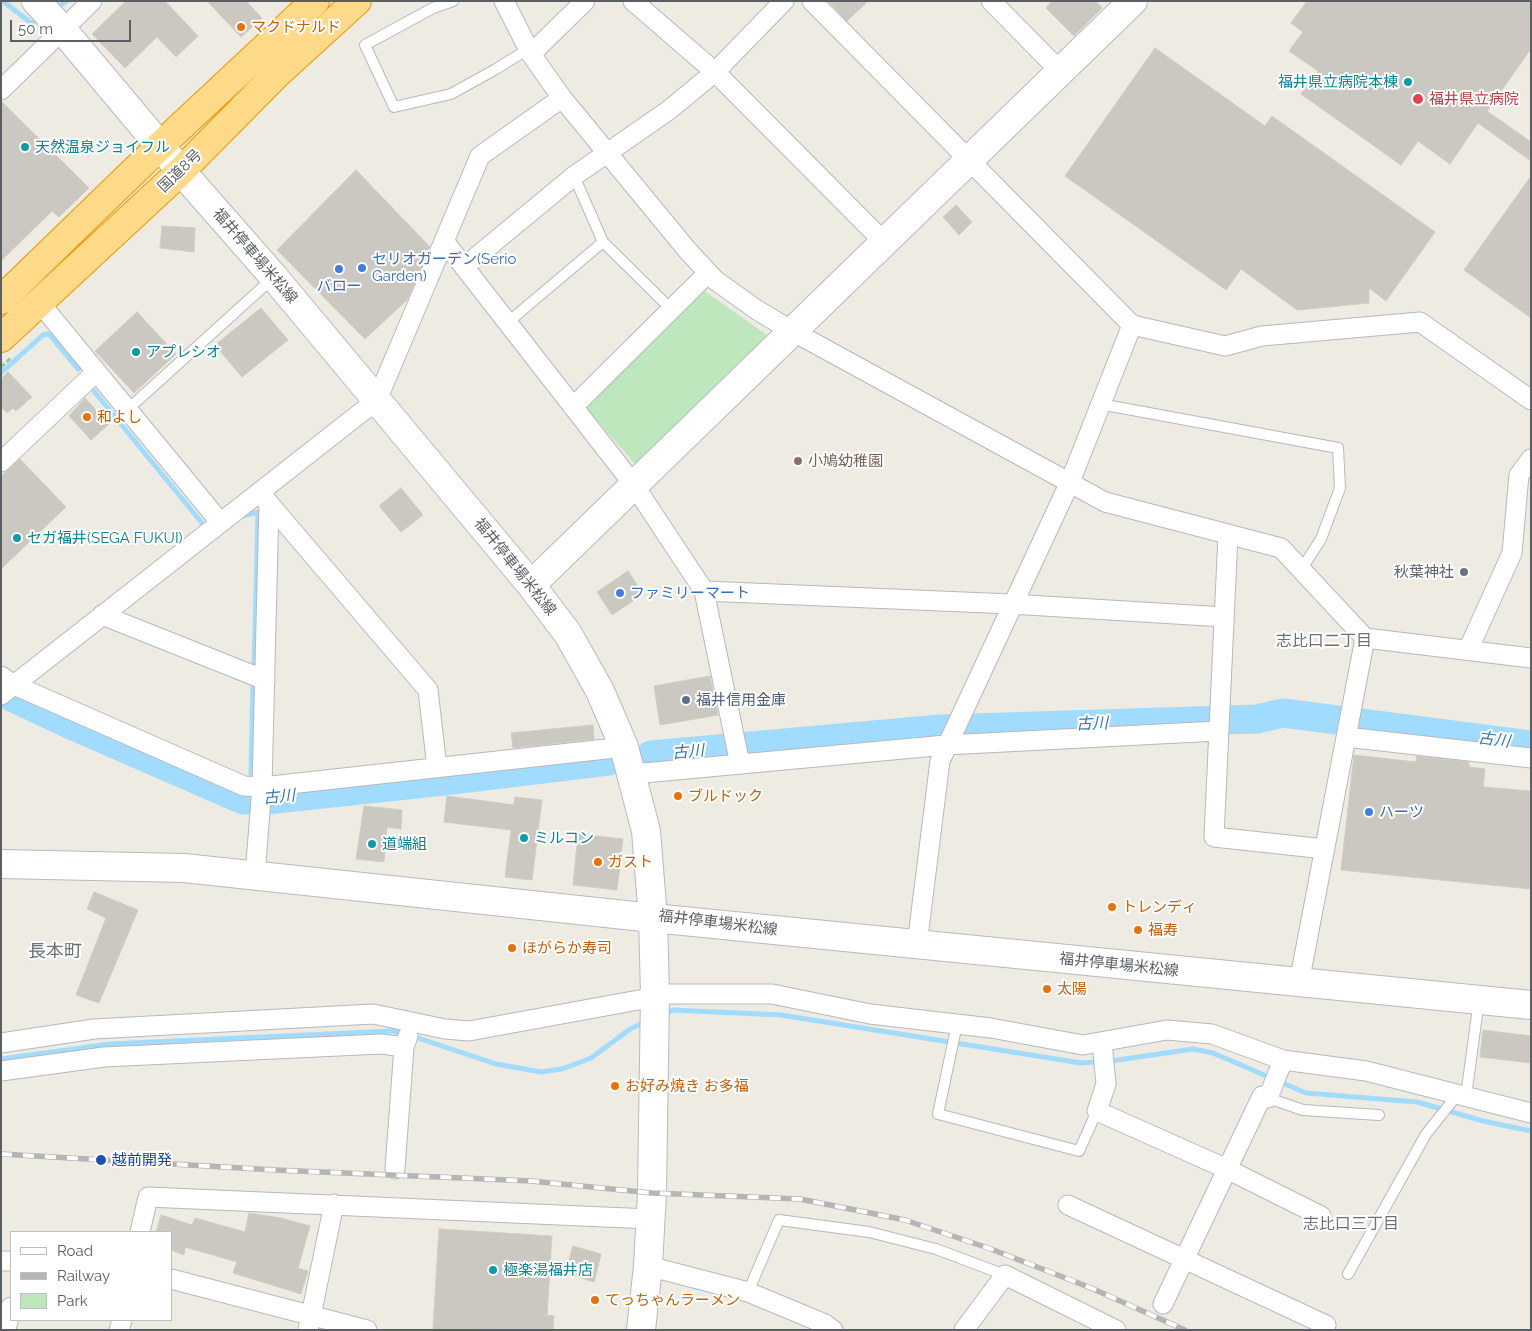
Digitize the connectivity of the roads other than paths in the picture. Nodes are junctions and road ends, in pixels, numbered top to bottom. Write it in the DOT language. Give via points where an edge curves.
graph roads {
  1 [pos="36,1"];
  2 [pos="92,1"];
  3 [pos="315,1"];
  4 [pos="357,1"];
  5 [pos="453,1"];
  6 [pos="504,1"];
  7 [pos="585,1"];
  8 [pos="633,1"];
  9 [pos="812,1"];
  10 [pos="991,1"];
  11 [pos="1133,1"];
  12 [pos="774,4"];
  13 [pos="62,28"];
  14 [pos="529,51"];
  15 [pos="1060,71"];
  16 [pos="715,72"];
  17 [pos="1,90"];
  18 [pos="562,98"];
  19 [pos="161,145"];
  20 [pos="608,153"];
  21 [pos="968,160"];
  22 [pos="181,171"];
  23 [pos="574,176"];
  24 [pos="444,241"];
  25 [pos="603,242"];
  26 [pos="884,242"];
  27 [pos="44,257"];
  28 [pos="464,267"];
  29 [pos="708,273"];
  30 [pos="274,277"];
  31 [pos="1,283"];
  32 [pos="1,300"];
  33 [pos="39,302"];
  34 [pos="671,309"];
  35 [pos="507,322"];
  36 [pos="1132,324"];
  37 [pos="792,331"];
  38 [pos="1,338"];
  39 [pos="96,372"];
  40 [pos="377,400"];
  41 [pos="1531,400"];
  42 [pos="1100,404"];
  43 [pos="573,407"];
  44 [pos="127,410"];
  45 [pos="1531,459"];
  46 [pos="1,462"];
  47 [pos="1070,482"];
  48 [pos="634,485"];
  49 [pos="264,497"];
  50 [pos="220,522"];
  51 [pos="1228,534"];
  52 [pos="1300,570"];
  53 [pos="530,585"];
  54 [pos="704,591"];
  55 [pos="1011,604"];
  56 [pos="102,615"];
  57 [pos="1224,617"];
  58 [pos="1365,638"];
  59 [pos="1468,650"];
  60 [pos="1531,658"];
  61 [pos="265,680"];
  62 [pos="6,685"];
  63 [pos="1218,731"];
  64 [pos="1346,737"];
  65 [pos="946,745"];
  66 [pos="624,747"];
  67 [pos="1531,758"];
  68 [pos="740,764"];
  69 [pos="437,768"];
  70 [pos="632,774"];
  71 [pos="262,787"];
  72 [pos="1325,849"];
  73 [pos="1,864"];
  74 [pos="255,875"];
  75 [pos="653,918"];
  76 [pos="917,945"];
  77 [pos="1299,983"];
  78 [pos="655,996"];
  79 [pos="1480,1000"];
  80 [pos="1531,1005"];
  81 [pos="412,1022"];
  82 [pos="957,1024"];
  83 [pos="1102,1042"];
  84 [pos="1,1044"];
  85 [pos="404,1048"];
  86 [pos="1284,1060"];
  87 [pos="1,1071"];
  88 [pos="1462,1095"];
  89 [pos="1268,1098"];
  90 [pos="1097,1111"];
  91 [pos="1531,1114"];
  92 [pos="1379,1115"];
  93 [pos="395,1169"];
  94 [pos="1227,1170"];
  95 [pos="334,1204"];
  96 [pos="1068,1205"];
  97 [pos="1321,1216"];
  98 [pos="650,1219"];
  99 [pos="140,1231"];
  100 [pos="1185,1259"];
  101 [pos="648,1266"];
  102 [pos="1348,1274"];
  103 [pos="1005,1276"];
  104 [pos="172,1279"];
  105 [pos="748,1292"];
  106 [pos="1163,1304"];
  107 [pos="10,1312"];
  108 [pos="310,1322"];
  109 [pos="6,1330"];
  110 [pos="367,1330"];
  111 [pos="640,1330"];
  112 [pos="833,1330"];
  113 [pos="964,1330"];
  114 [pos="1116,1330"];
  115 [pos="1324,1330"];
  1 -- 13 [label="street, 福井停車場米松線"];
  2 -- 13 [label="street"];
  3 -- 19 [label="highway, 国道8号"];
  4 -- 22 [label="highway, 国道8号" via="277,74"];
  5 -- 14 [label="lane" via="433,8 364,45 394,107 451,94"];
  6 -- 14 [label="street"];
  7 -- 14 [label="street"];
  8 -- 16 [label="street"];
  9 -- 21 [label="street"];
  10 -- 15 [label="street"];
  11 -- 15 [label="street"];
  12 -- 16 [label="street"];
  13 -- 17 [label="street"];
  13 -- 19 [label="street, 福井停車場米松線"];
  14 -- 18 [label="street"];
  15 -- 21 [label="street"];
  16 -- 20 [label="street" via="669,110"];
  16 -- 26 [label="street"];
  18 -- 20 [label="street"];
  18 -- 24 [label="street" via="480,156"];
  19 -- 22 [label="street, 福井停車場米松線"];
  19 -- 27 [label="highway, 国道8号"];
  20 -- 23 [label="street"];
  20 -- 29 [label="street"];
  21 -- 26 [label="street"];
  21 -- 36 [label="street"];
  22 -- 30 [label="street, 福井停車場米松線"];
  22 -- 33 [label="highway, 国道8号"];
  23 -- 25 [label="lane"];
  23 -- 28 [label="street"];
  24 -- 28 [label="street"];
  24 -- 40 [label="street"];
  25 -- 34 [label="lane"];
  25 -- 35 [label="lane"];
  26 -- 37 [label="street"];
  27 -- 31 [label="highway"];
  27 -- 32 [label="highway, 国道8号"];
  28 -- 35 [label="street"];
  29 -- 34 [label="street"];
  29 -- 37 [label="street" via="757,310"];
  30 -- 40 [label="street, 福井停車場米松線"];
  30 -- 44 [label="lane"];
  33 -- 38 [label="highway, 国道8号"];
  33 -- 39 [label="street"];
  34 -- 43 [label="street"];
  35 -- 43 [label="street"];
  36 -- 41 [label="street" via="1225,346 1262,336 1420,322"];
  36 -- 42 [label="street"];
  37 -- 47 [label="street"];
  37 -- 48 [label="street"];
  39 -- 44 [label="street"];
  39 -- 46 [label="street"];
  40 -- 49 [label="street"];
  40 -- 53 [label="street, 福井停車場米松線"];
  42 -- 47 [label="street"];
  42 -- 52 [label="lane" via="1338,448 1340,488 1321,540"];
  43 -- 48 [label="street"];
  44 -- 50 [label="street"];
  45 -- 59 [label="street" via="1519,474 1512,553"];
  47 -- 51 [label="street" via="1105,502"];
  47 -- 55 [label="street"];
  48 -- 53 [label="street"];
  48 -- 54 [label="street"];
  49 -- 50 [label="street"];
  49 -- 61 [label="street"];
  49 -- 69 [label="street" via="428,690"];
  50 -- 56 [label="street"];
  51 -- 52 [label="street" via="1280,548"];
  51 -- 57 [label="street"];
  52 -- 58 [label="street"];
  53 -- 66 [label="street, 福井停車場米松線" via="581,654 607,704"];
  54 -- 55 [label="street"];
  54 -- 68 [label="street"];
  55 -- 57 [label="street"];
  55 -- 65 [label="street"];
  56 -- 61 [label="street"];
  56 -- 62 [label="street"];
  57 -- 63 [label="street"];
  58 -- 59 [label="street"];
  58 -- 64 [label="street"];
  59 -- 60 [label="street"];
  61 -- 71 [label="street"];
  62 -- 71 [label="street" via="244,786"];
  63 -- 65 [label="street"];
  63 -- 72 [label="street" via="1214,837"];
  64 -- 67 [label="street"];
  64 -- 72 [label="street"];
  65 -- 68 [label="street"];
  65 -- 76 [label="street" via="940,761"];
  66 -- 69 [label="street"];
  66 -- 70 [label="street, 福井停車場米松線"];
  68 -- 70 [label="street"];
  69 -- 71 [label="street"];
  70 -- 75 [label="street, 福井停車場米松線" via="649,849"];
  71 -- 74 [label="street"];
  72 -- 77 [label="street"];
  73 -- 74 [label="street" via="184,868"];
  74 -- 75 [label="street"];
  75 -- 76 [label="street, 福井停車場米松線"];
  75 -- 78 [label="street"];
  76 -- 77 [label="street, 福井停車場米松線"];
  77 -- 79 [label="street, 福井停車場米松線"];
  78 -- 81 [label="street" via="470,1031"];
  78 -- 82 [label="street" via="772,994 870,1014"];
  78 -- 98 [label="street"];
  79 -- 80 [label="street, 福井停車場米松線"];
  79 -- 88 [label="lane"];
  81 -- 84 [label="street" via="373,1014 94,1029"];
  81 -- 85 [label="street"];
  82 -- 83 [label="street" via="1083,1045"];
  82 -- 90 [label="lane" via="938,1114 1079,1151"];
  83 -- 86 [label="street" via="1167,1030 1212,1034"];
  83 -- 90 [label="street" via="1106,1084"];
  85 -- 87 [label="street" via="381,1044 104,1057"];
  85 -- 93 [label="street"];
  86 -- 88 [label="street" via="1366,1071"];
  86 -- 89 [label="street"];
  88 -- 91 [label="street"];
  88 -- 102 [label="lane" via="1426,1134"];
  89 -- 92 [label="lane" via="1303,1110"];
  89 -- 94 [label="street" via="1262,1096"];
  90 -- 94 [label="street"];
  94 -- 97 [label="street"];
  94 -- 100 [label="street"];
  95 -- 98 [label="street"];
  95 -- 99 [label="street" via="148,1197"];
  95 -- 108 [label="street"];
  96 -- 100 [label="street"];
  98 -- 101 [label="street"];
  100 -- 106 [label="street"];
  100 -- 115 [label="street" via="1326,1325"];
  101 -- 105 [label="street"];
  101 -- 111 [label="street"];
  103 -- 105 [label="lane" via="936,1249 869,1232 780,1220"];
  103 -- 113 [label="street"];
  103 -- 114 [label="street"];
  104 -- 108 [label="street"];
  105 -- 112 [label="street"];
  107 -- 109 [label="street"];
  108 -- 110 [label="street"];
}
